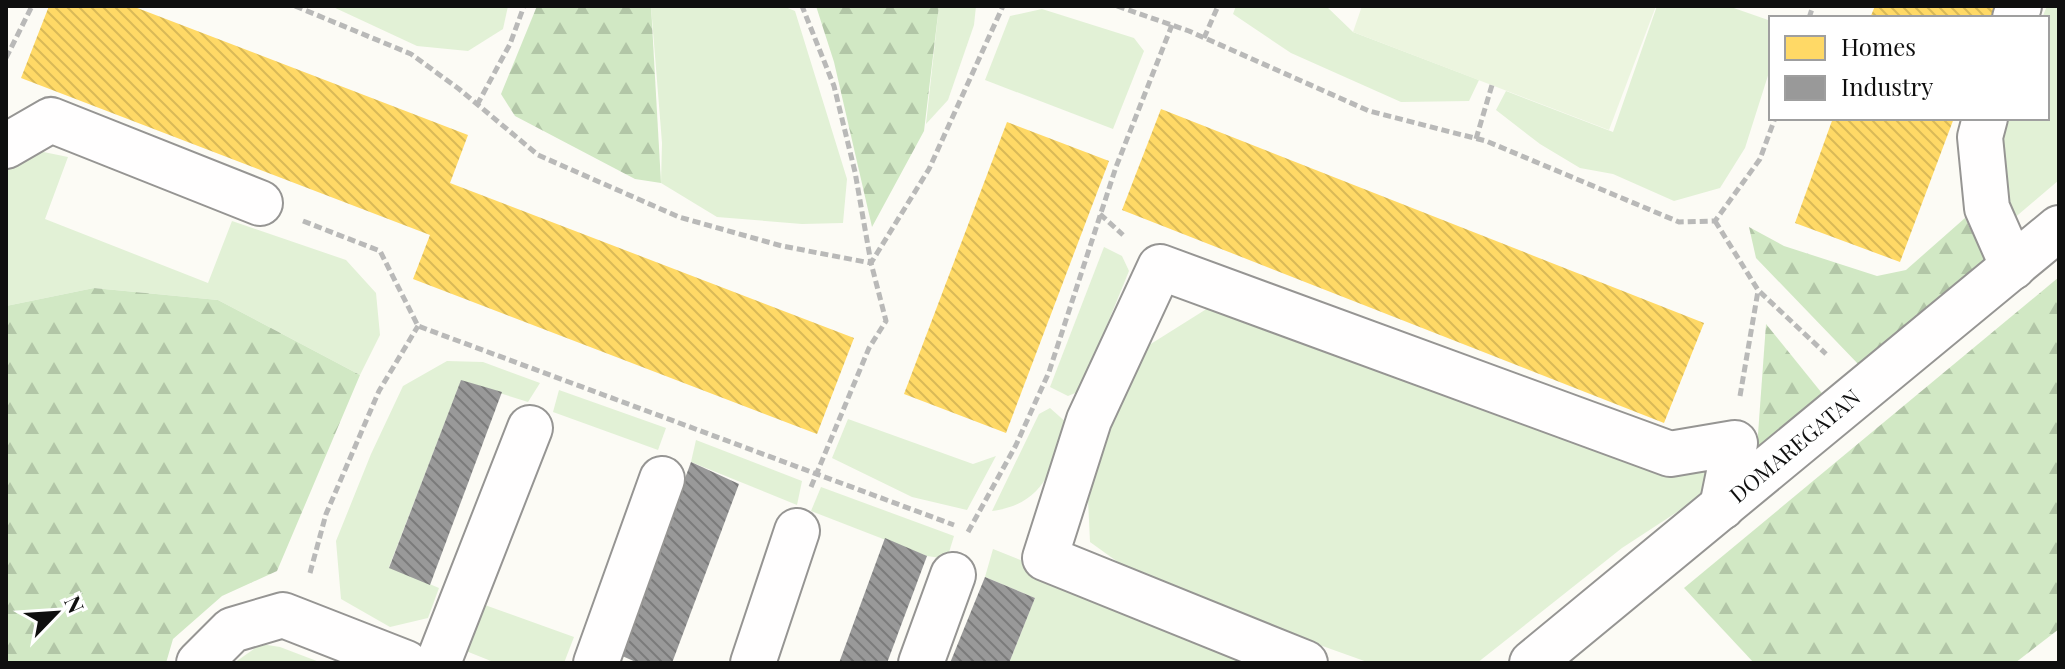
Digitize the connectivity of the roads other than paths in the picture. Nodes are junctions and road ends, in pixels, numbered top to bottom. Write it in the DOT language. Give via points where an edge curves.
graph roads {
  1 [pos="1984,120"];
  2 [pos="6,146"];
  3 [pos="260,203"];
  4 [pos="2059,228"];
  5 [pos="2013,267"];
  6 [pos="530,428"];
  7 [pos="662,479"];
  8 [pos="1722,507"];
  9 [pos="797,531"];
  10 [pos="953,575"];
  11 [pos="199,663"];
  12 [pos="406,663"];
  13 [pos="438,663"];
  14 [pos="596,663"];
  15 [pos="753,663"];
  16 [pos="921,663"];
  17 [pos="1305,663"];
  18 [pos="1532,663"];
  1 -- 5 [label="street" via="1980,137 1987,208"];
  2 -- 3 [label="street" via="51,120"];
  4 -- 5 [label="street, DOMAREGATAN"];
  5 -- 8 [label="street, DOMAREGATAN"];
  6 -- 13 [label="street"];
  7 -- 14 [label="street"];
  8 -- 17 [label="street" via="1735,443 1670,454 1160,267 1089,420 1045,558"];
  8 -- 18 [label="street, DOMAREGATAN"];
  9 -- 15 [label="street"];
  10 -- 16 [label="street"];
  11 -- 12 [label="street" via="232,630 283,615"];
}
